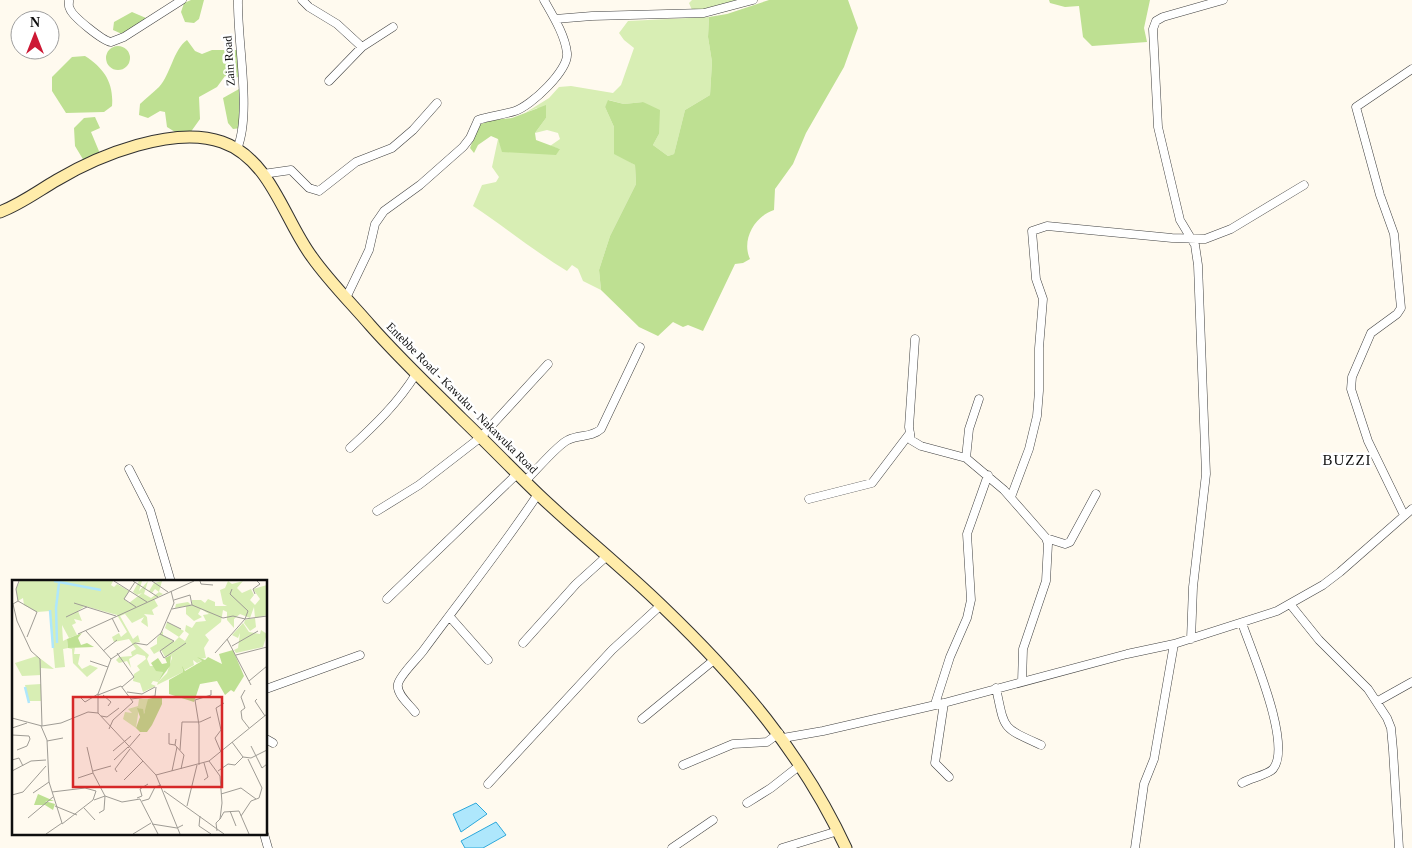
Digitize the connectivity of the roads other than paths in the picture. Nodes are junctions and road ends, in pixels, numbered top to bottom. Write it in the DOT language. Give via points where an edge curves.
graph roads {
  1 [pos="182,0"];
  2 [pos="238,0"];
  3 [pos="302,0"];
  4 [pos="544,0"];
  5 [pos="753,0"];
  6 [pos="1223,0"];
  7 [pos="69,1"];
  8 [pos="555,20"];
  9 [pos="393,27"];
  10 [pos="362,47"];
  11 [pos="1412,68"];
  12 [pos="329,81"];
  13 [pos="437,103"];
  14 [pos="237,149"];
  15 [pos="263,174"];
  16 [pos="1304,186"];
  17 [pos="0,212"];
  18 [pos="1191,239"];
  19 [pos="346,298"];
  20 [pos="915,339"];
  21 [pos="640,347"];
  22 [pos="548,364"];
  23 [pos="416,374"];
  24 [pos="979,399"];
  25 [pos="910,432"];
  26 [pos="482,438"];
  27 [pos="350,448"];
  28 [pos="966,458"];
  29 [pos="129,469"];
  30 [pos="988,475"];
  31 [pos="521,477"];
  32 [pos="538,494"];
  33 [pos="1096,494"];
  34 [pos="1011,497"];
  35 [pos="809,499"];
  36 [pos="1412,509"];
  37 [pos="377,510"];
  38 [pos="1404,515"];
  39 [pos="1046,538"];
  40 [pos="607,556"];
  41 [pos="170,580"];
  42 [pos="387,599"];
  43 [pos="1290,604"];
  44 [pos="661,605"];
  45 [pos="450,617"];
  46 [pos="1242,623"];
  47 [pos="1190,639"];
  48 [pos="523,643"];
  49 [pos="1174,644"];
  50 [pos="360,655"];
  51 [pos="488,660"];
  52 [pos="714,660"];
  53 [pos="1022,682"];
  54 [pos="1412,682"];
  55 [pos="268,687"];
  56 [pos="996,688"];
  57 [pos="1378,701"];
  58 [pos="939,703"];
  59 [pos="415,712"];
  60 [pos="642,719"];
  61 [pos="781,735"];
  62 [pos="1041,744"];
  63 [pos="683,765"];
  64 [pos="800,766"];
  65 [pos="950,777"];
  66 [pos="1242,783"];
  67 [pos="488,784"];
  68 [pos="747,803"];
  69 [pos="713,820"];
  70 [pos="838,831"];
  71 [pos="672,848"];
  72 [pos="782,848"];
  73 [pos="846,848"];
  74 [pos="1134,848"];
  75 [pos="1400,848"];
  1 -- 7 [label="street" via="111,42 100,37 74,14"];
  2 -- 14 [label="street, Zain Road" via="244,120"];
  3 -- 10 [label="street" via="309,8 337,24"];
  4 -- 8 [label="street"];
  5 -- 8 [label="street" via="704,13"];
  6 -- 18 [label="street" via="1162,16 1153,29 1158,128 1180,220"];
  8 -- 19 [label="street" via="568,55 564,66 533,102 517,111 478,120 463,147 384,211 375,224 369,250"];
  9 -- 10 [label="street"];
  10 -- 12 [label="street"];
  11 -- 38 [label="street" via="1356,107 1394,234 1401,308 1370,333 1352,377 1351,388 1368,441"];
  13 -- 15 [label="street" via="392,148 356,162 319,191 309,188 291,170"];
  14 -- 15 [label="main road, Entebbe Road - Kawuku - Nakawuka Road"];
  14 -- 17 [label="main road, Entebbe Road - Kawuku - Nakawuka Road" via="222,142 191,137 141,144 72,171"];
  15 -- 19 [label="main road, Entebbe Road - Kawuku - Nakawuka Road" via="302,244"];
  16 -- 18 [label="street" via="1225,232 1205,239"];
  18 -- 34 [label="street" via="1047,226 1032,231 1036,279 1043,299 1037,407 1029,449"];
  18 -- 47 [label="street" via="1198,265 1206,474 1192,587"];
  19 -- 23 [label="main road, Entebbe Road - Kawuku - Nakawuka Road"];
  20 -- 25 [label="street"];
  21 -- 31 [label="street" via="601,429 594,436 566,441"];
  22 -- 26 [label="street"];
  23 -- 26 [label="main road, Entebbe Road - Kawuku - Nakawuka Road"];
  23 -- 27 [label="street" via="386,415"];
  24 -- 28 [label="street" via="969,429"];
  25 -- 28 [label="street" via="911,440 920,446"];
  25 -- 35 [label="street" via="872,483"];
  26 -- 31 [label="main road, Entebbe Road - Kawuku - Nakawuka Road"];
  26 -- 37 [label="street" via="419,485"];
  28 -- 30 [label="street"];
  29 -- 41 [label="street" via="150,510"];
  30 -- 34 [label="street"];
  30 -- 58 [label="street" via="967,534 971,600 950,657"];
  31 -- 32 [label="main road, Entebbe Road - Kawuku - Nakawuka Road"];
  31 -- 42 [label="street"];
  32 -- 40 [label="main road, Entebbe Road - Kawuku - Nakawuka Road"];
  32 -- 45 [label="street"];
  33 -- 39 [label="street" via="1070,542 1065,544"];
  34 -- 39 [label="street"];
  36 -- 38 [label="street"];
  38 -- 43 [label="street" via="1340,572"];
  39 -- 53 [label="street" via="1049,558 1046,581 1023,649"];
  40 -- 44 [label="main road, Entebbe Road - Kawuku - Nakawuka Road"];
  40 -- 48 [label="street" via="576,584"];
  43 -- 46 [label="street"];
  43 -- 57 [label="street" via="1319,640"];
  44 -- 52 [label="main road, Entebbe Road - Kawuku - Nakawuka Road"];
  44 -- 67 [label="street" via="612,650"];
  45 -- 51 [label="street"];
  45 -- 59 [label="street" via="400,678 399,692"];
  46 -- 47 [label="street"];
  46 -- 66 [label="street" via="1266,684 1276,726 1277,754 1274,768"];
  47 -- 49 [label="street"];
  49 -- 53 [label="street"];
  49 -- 74 [label="street" via="1154,759 1143,791"];
  50 -- 55 [label="street"];
  52 -- 60 [label="street"];
  52 -- 61 [label="main road, Entebbe Road - Kawuku - Nakawuka Road"];
  53 -- 56 [label="street"];
  54 -- 57 [label="street"];
  56 -- 58 [label="street"];
  56 -- 62 [label="street" via="1004,724"];
  57 -- 75 [label="street" via="1391,728"];
  58 -- 61 [label="street" via="823,731"];
  58 -- 65 [label="street" via="935,763"];
  61 -- 63 [label="street" via="767,742 733,744"];
  61 -- 64 [label="main road, Entebbe Road - Kawuku - Nakawuka Road"];
  64 -- 68 [label="street"];
  64 -- 70 [label="main road, Entebbe Road - Kawuku - Nakawuka Road"];
  69 -- 71 [label="street"];
  70 -- 72 [label="street"];
  70 -- 73 [label="main road, Entebbe Road - Kawuku - Nakawuka Road"];
}
